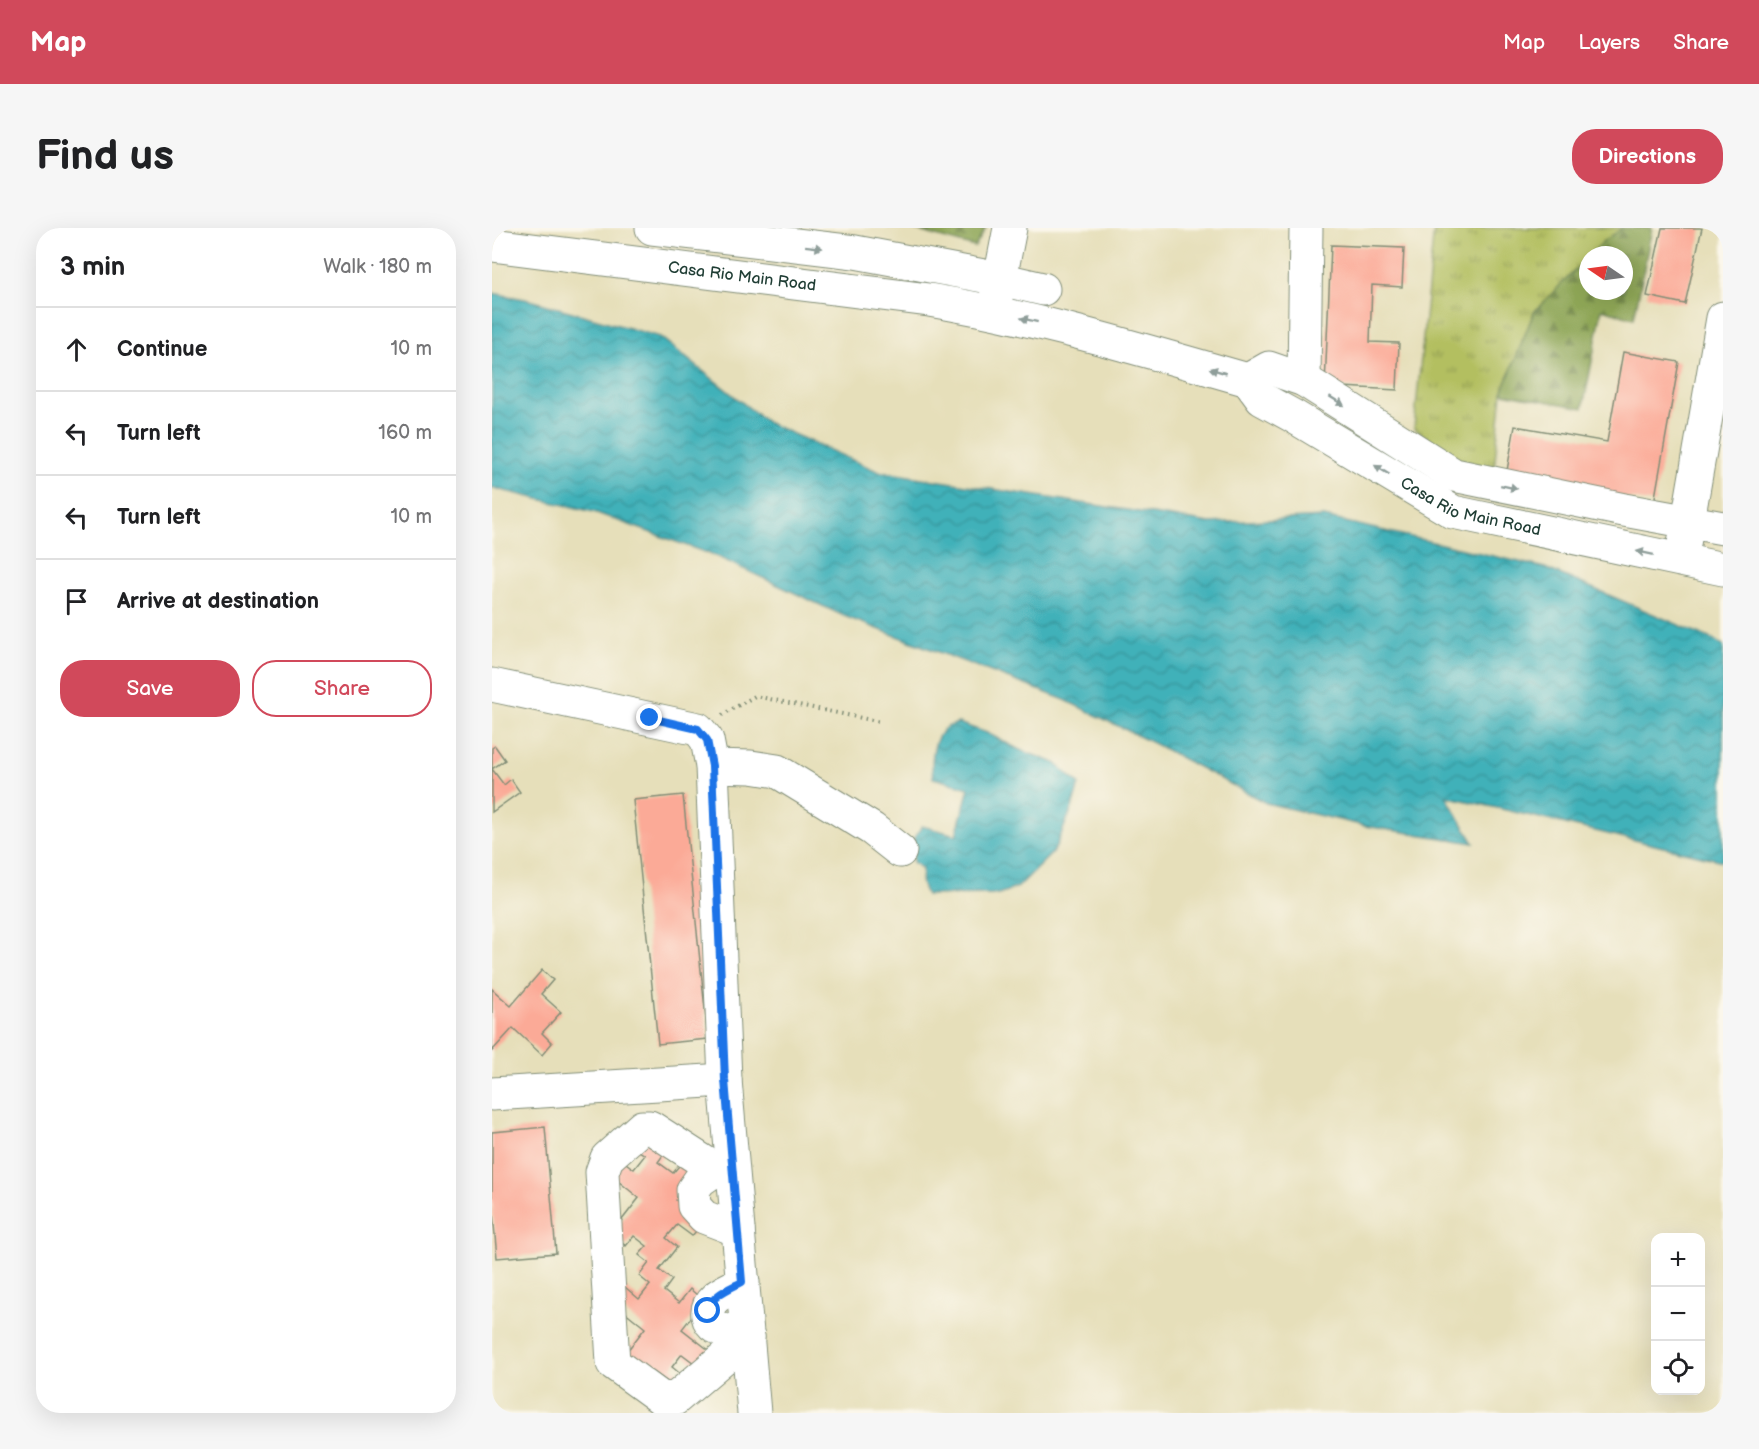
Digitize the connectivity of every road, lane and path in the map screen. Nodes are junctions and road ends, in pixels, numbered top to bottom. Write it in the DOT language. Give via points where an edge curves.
graph roads {
  1 [pos="652,228"];
  2 [pos="1010,228"];
  3 [pos="1306,228"];
  4 [pos="691,233"];
  5 [pos="492,245"];
  6 [pos="685,270"];
  7 [pos="1000,279"];
  8 [pos="1043,289"];
  9 [pos="993,311"];
  10 [pos="1723,318"];
  11 [pos="1248,380"];
  12 [pos="1304,380"];
  13 [pos="1688,521"];
  14 [pos="1723,528"];
  15 [pos="1723,535"];
  16 [pos="1681,560"];
  17 [pos="1720,568"];
  18 [pos="492,685"];
  19 [pos="881,722"];
  20 [pos="698,729"];
  21 [pos="712,766"];
  22 [pos="900,851"];
  23 [pos="725,1080"];
  24 [pos="492,1094"];
  25 [pos="724,1164"];
  26 [pos="748,1337"];
  27 [pos="754,1413"];
  1 -- 4 [label="street"];
  2 -- 7 [label="street"];
  3 -- 12 [label="street"];
  4 -- 6 [label="street"];
  4 -- 7 [label="street, one-way" via="855,252"];
  5 -- 6 [label="street, Casa Rio Main Road"];
  6 -- 9 [label="street, Casa Rio Main Road"];
  7 -- 8 [label="street"];
  7 -- 9 [label="street"];
  11 -- 9 [label="street, Casa Rio Main Road, one-way"];
  10 -- 13 [label="street"];
  11 -- 12 [label="street, Casa Rio Main Road" via="1269,368"];
  16 -- 11 [label="street, Casa Rio Main Road, one-way" via="1453,512 1262,399"];
  12 -- 13 [label="street, Casa Rio Main Road, one-way" via="1455,475"];
  13 -- 14 [label="street, Casa Rio Main Road"];
  13 -- 16 [label="street"];
  15 -- 17 [label="street"];
  16 -- 17 [label="street, Casa Rio Main Road"];
  18 -- 20 [label="street"];
  19 -- 20 [label="path" via="755,696"];
  20 -- 21 [label="street" via="707,740"];
  21 -- 22 [label="street" via="777,771 872,829"];
  21 -- 23 [label="street"];
  23 -- 24 [label="street"];
  23 -- 25 [label="street"];
  25 -- 26 [label="street" via="738,1230"];
  25 -- 26 [label="street" via="650,1127 642,1127 607,1158 602,1172 613,1363 661,1398 675,1399"];
  26 -- 27 [label="street"];
}
